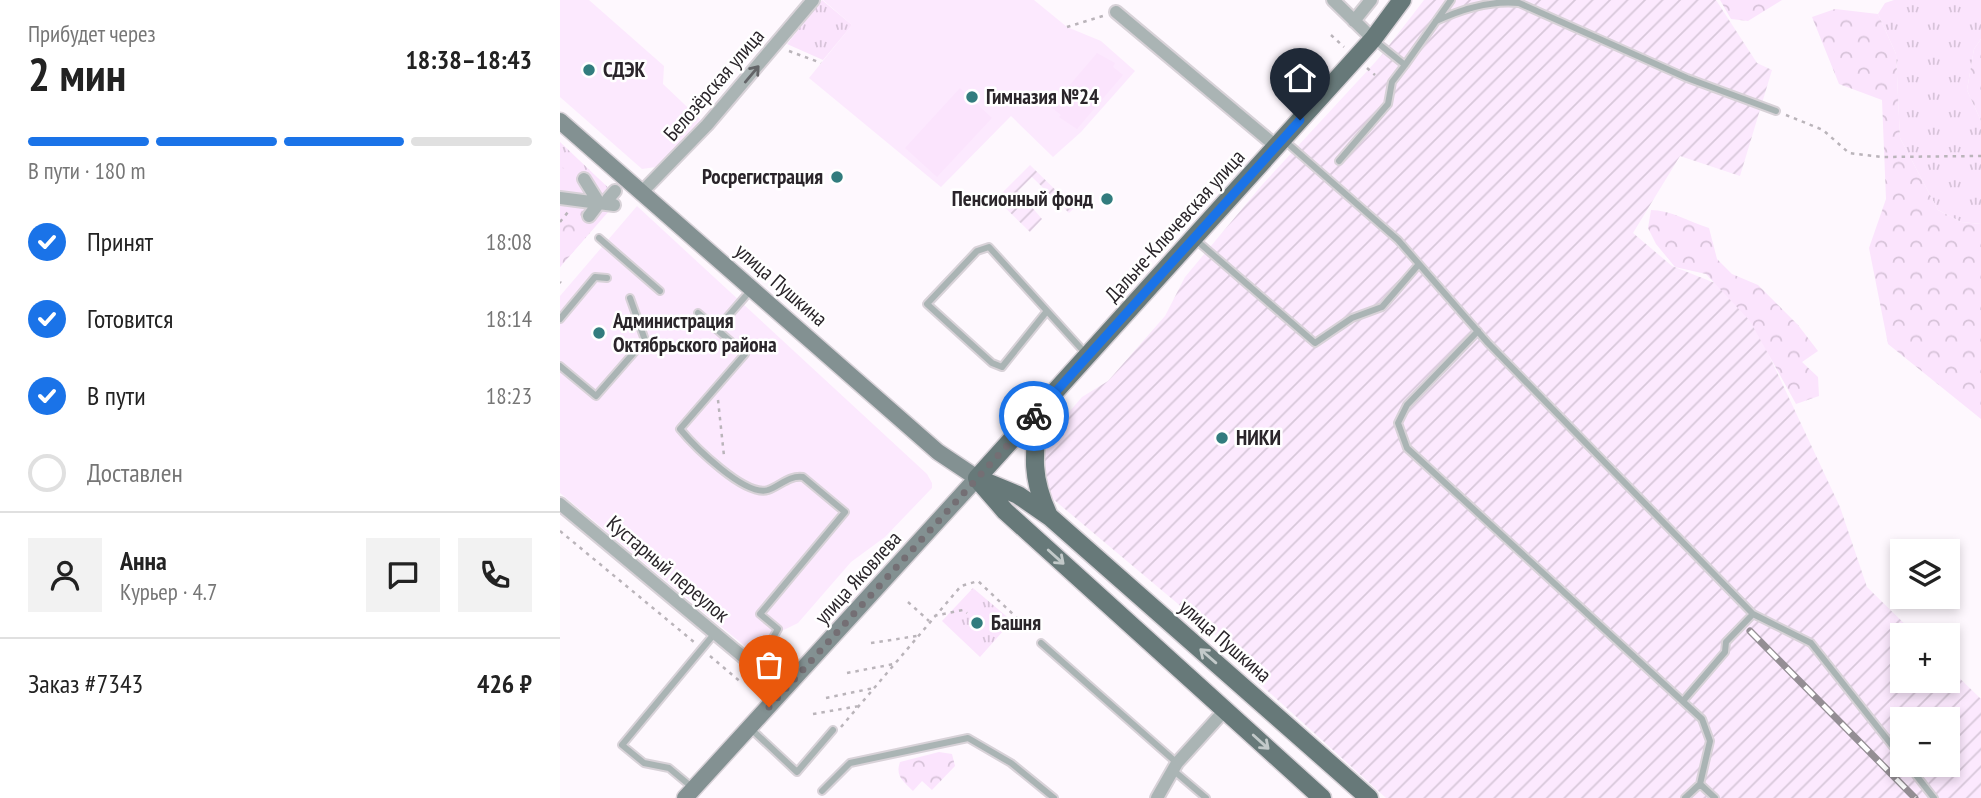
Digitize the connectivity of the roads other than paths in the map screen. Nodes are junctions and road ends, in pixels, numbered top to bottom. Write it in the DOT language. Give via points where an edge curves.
graph roads {
  1 [pos="813,0"];
  2 [pos="1333,0"];
  3 [pos="1371,0"];
  4 [pos="1402,0"];
  5 [pos="1451,0"];
  6 [pos="1116,12"];
  7 [pos="1354,21"];
  8 [pos="1436,21"];
  9 [pos="1373,39"];
  10 [pos="1405,65"];
  11 [pos="1776,111"];
  12 [pos="560,121"];
  13 [pos="1280,143"];
  14 [pos="1339,161"];
  15 [pos="641,193"];
  16 [pos="560,198"];
  17 [pos="589,216"];
  18 [pos="599,238"];
  19 [pos="1195,239"];
  20 [pos="1419,264"];
  21 [pos="607,278"];
  22 [pos="752,289"];
  23 [pos="660,291"];
  24 [pos="630,298"];
  25 [pos="1047,311"];
  26 [pos="698,313"];
  27 [pos="560,319"];
  28 [pos="717,329"];
  29 [pos="1478,331"];
  30 [pos="1088,356"];
  31 [pos="560,366"];
  32 [pos="1039,411"];
  33 [pos="977,478"];
  34 [pos="560,504"];
  35 [pos="1050,517"];
  36 [pos="1753,614"];
  37 [pos="715,633"];
  38 [pos="1041,643"];
  39 [pos="756,667"];
  40 [pos="784,691"];
  41 [pos="1682,701"];
  42 [pos="1225,710"];
  43 [pos="750,728"];
  44 [pos="833,730"];
  45 [pos="1890,743"];
  46 [pos="1174,766"];
  47 [pos="1917,777"];
  48 [pos="1700,783"];
  49 [pos="822,791"];
  50 [pos="689,793"];
  51 [pos="1054,798"];
  52 [pos="1157,798"];
  53 [pos="1206,798"];
  54 [pos="1322,798"];
  55 [pos="1369,798"];
  56 [pos="1685,798"];
  57 [pos="1715,798"];
  58 [pos="1934,798"];
  15 -- 1 [label="street, Белозёрская улица, one-way" via="707,125"];
  2 -- 7 [label="street"];
  3 -- 7 [label="street"];
  4 -- 9 [label="main road, Дальне-Ключевская улица"];
  5 -- 8 [label="lane"];
  6 -- 13 [label="street"];
  7 -- 9 [label="street"];
  8 -- 10 [label="lane"];
  8 -- 11 [label="lane" via="1459,10 1503,0 1519,3 1687,78"];
  9 -- 10 [label="lane"];
  9 -- 13 [label="main road, Дальне-Ключевская улица"];
  10 -- 14 [label="lane" via="1392,82 1388,104"];
  12 -- 15 [label="main road, улица Пушкина"];
  13 -- 19 [label="main road, Дальне-Ключевская улица"];
  13 -- 20 [label="lane" via="1398,240"];
  15 -- 22 [label="main road, улица Пушкина"];
  16 -- 17 [label="street" via="607,198"];
  18 -- 23 [label="lane"];
  19 -- 20 [label="lane" via="1315,343 1352,318 1381,307"];
  19 -- 30 [label="main road, Дальне-Ключевская улица"];
  20 -- 29 [label="lane"];
  21 -- 27 [label="lane" via="596,277"];
  22 -- 28 [label="lane"];
  22 -- 33 [label="main road, улица Пушкина" via="938,452"];
  24 -- 31 [label="lane" via="645,340 596,396"];
  25 -- 25 [label="lane" via="989,247 977,251 927,304 1002,367"];
  25 -- 30 [label="lane"];
  26 -- 28 [label="lane"];
  28 -- 39 [label="lane" via="745,354 680,429 752,491 803,477 845,512 760,614 778,629"];
  29 -- 36 [label="lane"];
  29 -- 41 [label="lane" via="1407,405 1398,423 1407,448"];
  30 -- 32 [label="main road, Дальне-Ключевская улица"];
  32 -- 33 [label="main road, Дальне-Ключевская улица"];
  32 -- 35 [label="main road" via="1035,484"];
  33 -- 35 [label="main road, улица Пушкина" via="1018,495"];
  33 -- 40 [label="main road, улица Яковлева"];
  33 -- 42 [label="main road, улица Пушкина, one-way" via="1005,511"];
  34 -- 37 [label="street, Кустарный переулок"];
  55 -- 35 [label="main road, улица Пушкина, one-way"];
  36 -- 41 [label="lane"];
  36 -- 45 [label="lane" via="1811,643"];
  37 -- 39 [label="street, Кустарный переулок"];
  37 -- 50 [label="lane" via="622,745 644,764 669,768"];
  38 -- 46 [label="lane"];
  39 -- 40 [label="street, Кустарный переулок"];
  40 -- 43 [label="main road, улица Яковлева"];
  41 -- 48 [label="lane" via="1702,719 1710,741"];
  42 -- 46 [label="street"];
  42 -- 54 [label="main road, улица Пушкина, one-way"];
  43 -- 44 [label="lane" via="797,772"];
  43 -- 50 [label="main road, улица Яковлева"];
  46 -- 52 [label="street"];
  46 -- 53 [label="lane"];
  47 -- 58 [label="lane"];
  48 -- 56 [label="lane"];
  48 -- 57 [label="lane"];
  49 -- 51 [label="lane" via="850,763 968,738 1011,763"];
}
